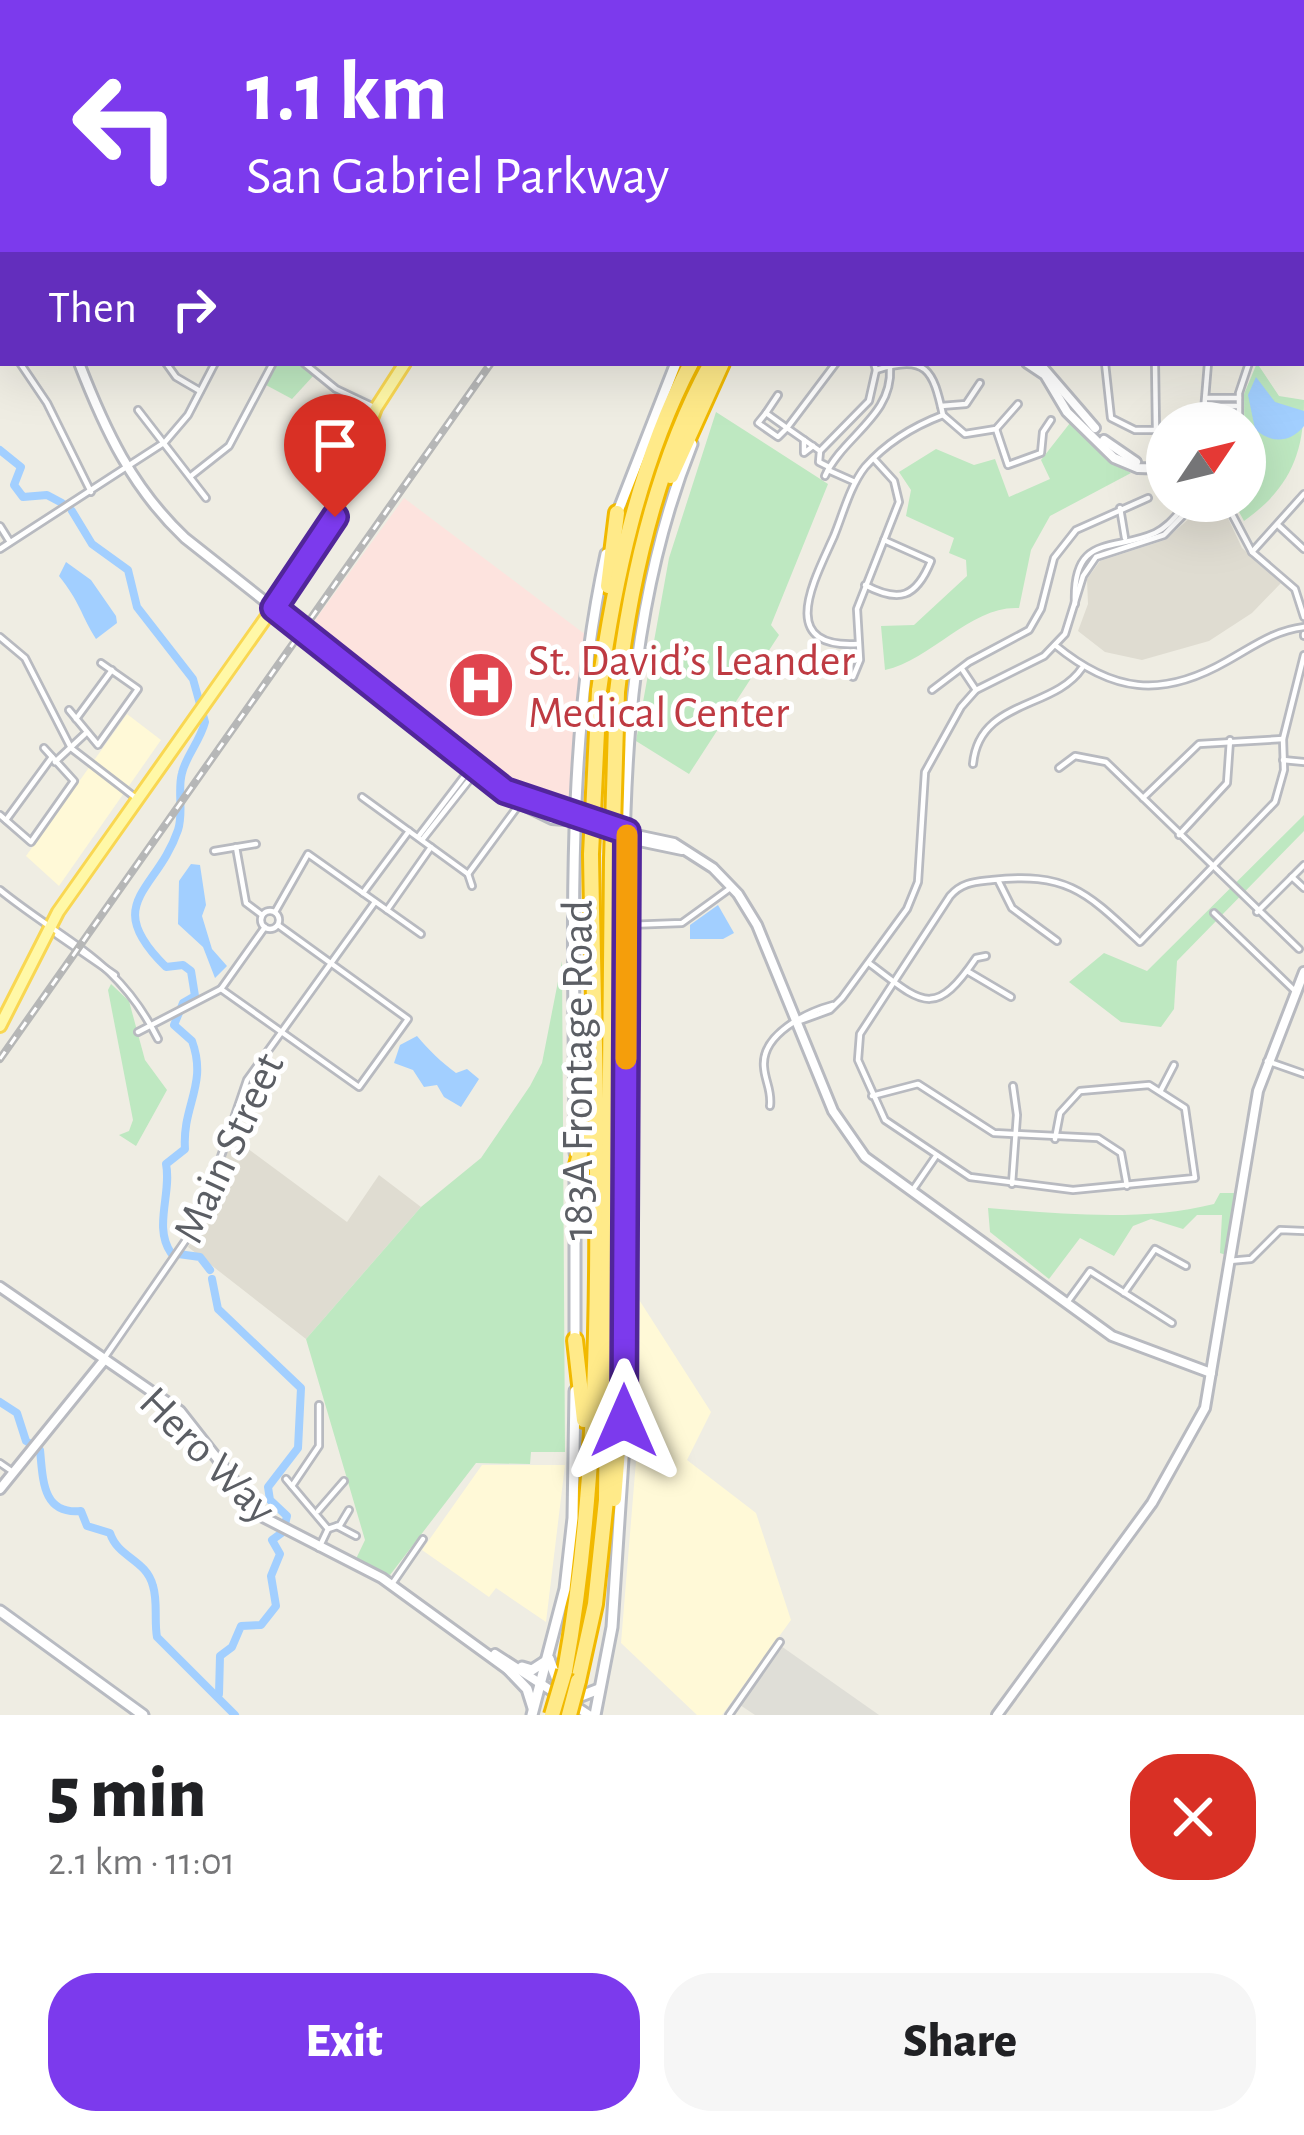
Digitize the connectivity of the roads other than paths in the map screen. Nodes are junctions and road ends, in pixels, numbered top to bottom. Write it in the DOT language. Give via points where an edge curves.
graph roads {
  1 [pos="22,366"];
  2 [pos="80,366"];
  3 [pos="168,366"];
  4 [pos="213,366"];
  5 [pos="272,366"];
  6 [pos="308,366"];
  7 [pos="403,366"];
  8 [pos="675,366"];
  9 [pos="690,366"];
  10 [pos="710,366"];
  11 [pos="724,366"];
  12 [pos="724,366"];
  13 [pos="834,366"];
  14 [pos="889,366"];
  15 [pos="907,366"];
  16 [pos="1032,366"];
  17 [pos="1042,366"];
  18 [pos="1105,366"];
  19 [pos="1155,366"];
  20 [pos="1208,366"];
  21 [pos="1248,366"];
  22 [pos="875,367"];
  23 [pos="980,382"];
  24 [pos="200,391"];
  25 [pos="778,395"];
  26 [pos="1156,402"];
  27 [pos="1206,402"];
  28 [pos="1238,402"];
  29 [pos="1018,404"];
  30 [pos="941,406"];
  31 [pos="376,409"];
  32 [pos="138,410"];
  33 [pos="766,413"];
  34 [pos="944,415"];
  35 [pos="1052,420"];
  36 [pos="787,428"];
  37 [pos="996,429"];
  38 [pos="1146,430"];
  39 [pos="165,442"];
  40 [pos="816,449"];
  41 [pos="874,460"];
  42 [pos="1146,464"];
  43 [pos="1146,466"];
  44 [pos="128,469"];
  45 [pos="827,471"];
  46 [pos="191,476"];
  47 [pos="856,482"];
  48 [pos="91,492"];
  49 [pos="1304,494"];
  50 [pos="206,498"];
  51 [pos="1146,499"];
  52 [pos="1120,508"];
  53 [pos="617,513"];
  54 [pos="1175,522"];
  55 [pos="1236,522"];
  56 [pos="0,526"];
  57 [pos="1280,526"];
  58 [pos="884,540"];
  59 [pos="1125,542"];
  60 [pos="10,543"];
  61 [pos="0,549"];
  62 [pos="1304,549"];
  63 [pos="1252,552"];
  64 [pos="865,585"];
  65 [pos="629,607"];
  66 [pos="274,608"];
  67 [pos="1304,617"];
  68 [pos="1304,633"];
  69 [pos="0,637"];
  70 [pos="858,644"];
  71 [pos="1054,645"];
  72 [pos="1304,655"];
  73 [pos="101,663"];
  74 [pos="961,667"];
  75 [pos="1082,668"];
  76 [pos="112,670"];
  77 [pos="853,677"];
  78 [pos="600,685"];
  79 [pos="976,689"];
  80 [pos="932,690"];
  81 [pos="69,710"];
  82 [pos="76,719"];
  83 [pos="86,734"];
  84 [pos="1283,739"];
  85 [pos="1230,740"];
  86 [pos="44,748"];
  87 [pos="71,748"];
  88 [pos="54,759"];
  89 [pos="1283,760"];
  90 [pos="1304,762"];
  91 [pos="973,764"];
  92 [pos="1059,769"];
  93 [pos="473,770"];
  94 [pos="578,794"];
  95 [pos="362,797"];
  96 [pos="138,799"];
  97 [pos="1143,799"];
  98 [pos="522,803"];
  99 [pos="627,804"];
  100 [pos="3,817"];
  101 [pos="578,820"];
  102 [pos="409,831"];
  103 [pos="627,832"];
  104 [pos="1179,835"];
  105 [pos="419,839"];
  106 [pos="256,844"];
  107 [pos="236,848"];
  108 [pos="431,848"];
  109 [pos="214,851"];
  110 [pos="584,855"];
  111 [pos="618,862"];
  112 [pos="1304,865"];
  113 [pos="1213,869"];
  114 [pos="468,874"];
  115 [pos="1292,877"];
  116 [pos="998,880"];
  117 [pos="472,886"];
  118 [pos="732,886"];
  119 [pos="1304,888"];
  120 [pos="0,890"];
  121 [pos="363,893"];
  122 [pos="375,902"];
  123 [pos="387,910"];
  124 [pos="275,912"];
  125 [pos="1256,913"];
  126 [pos="1214,914"];
  127 [pos="262,915"];
  128 [pos="592,920"];
  129 [pos="619,924"];
  130 [pos="278,925"];
  131 [pos="265,927"];
  132 [pos="52,932"];
  133 [pos="421,934"];
  134 [pos="1057,940"];
  135 [pos="1298,949"];
  136 [pos="230,955"];
  137 [pos="986,956"];
  138 [pos="241,962"];
  139 [pos="330,963"];
  140 [pos="869,963"];
  141 [pos="968,971"];
  142 [pos="1304,972"];
  143 [pos="896,983"];
  144 [pos="221,988"];
  145 [pos="1296,992"];
  146 [pos="1011,997"];
  147 [pos="796,1022"];
  148 [pos="151,1025"];
  149 [pos="0,1026"];
  150 [pos="281,1031"];
  151 [pos="138,1032"];
  152 [pos="158,1039"];
  153 [pos="1268,1061"];
  154 [pos="1174,1065"];
  155 [pos="1304,1074"];
  156 [pos="1012,1086"];
  157 [pos="1161,1090"];
  158 [pos="872,1096"];
  159 [pos="770,1106"];
  160 [pos="601,1134"];
  161 [pos="1016,1137"];
  162 [pos="1055,1139"];
  163 [pos="936,1156"];
  164 [pos="575,1173"];
  165 [pos="625,1179"];
  166 [pos="1012,1184"];
  167 [pos="1126,1186"];
  168 [pos="910,1193"];
  169 [pos="1304,1232"];
  170 [pos="1229,1261"];
  171 [pos="1186,1266"];
  172 [pos="0,1287"];
  173 [pos="1124,1293"];
  174 [pos="1066,1304"];
  175 [pos="1172,1322"];
  176 [pos="575,1340"];
  177 [pos="105,1358"];
  178 [pos="1211,1373"];
  179 [pos="624,1377"];
  180 [pos="319,1405"];
  181 [pos="0,1463"];
  182 [pos="13,1472"];
  183 [pos="286,1479"];
  184 [pos="344,1481"];
  185 [pos="292,1486"];
  186 [pos="0,1490"];
  187 [pos="349,1510"];
  188 [pos="318,1511"];
  189 [pos="337,1526"];
  190 [pos="328,1528"];
  191 [pos="356,1536"];
  192 [pos="423,1539"];
  193 [pos="320,1548"];
  194 [pos="392,1585"];
  195 [pos="595,1604"];
  196 [pos="0,1611"];
  197 [pos="780,1642"];
  198 [pos="485,1649"];
  199 [pos="549,1659"];
  200 [pos="522,1667"];
  201 [pos="565,1667"];
  202 [pos="508,1669"];
  203 [pos="541,1686"];
  204 [pos="602,1687"];
  205 [pos="533,1713"];
  206 [pos="143,1715"];
  207 [pos="552,1715"];
  208 [pos="571,1715"];
  209 [pos="596,1715"];
  210 [pos="729,1715"];
  211 [pos="997,1715"];
  1 -- 48 [label="street"];
  2 -- 44 [label="street"];
  3 -- 24 [label="street"];
  4 -- 24 [label="street"];
  5 -- 46 [label="street" via="232,441"];
  6 -- 31 [label="street"];
  7 -- 31 [label="main road"];
  8 -- 53 [label="main road, 183A Frontage Road"];
  9 -- 78 [label="highway" via="626,543"];
  10 -- 65 [label="highway" via="675,438"];
  11 -- 65 [label="highway" via="668,484"];
  12 -- 99 [label="main road, 183A Frontage Road" via="652,572 634,674"];
  13 -- 36 [label="street"];
  14 -- 45 [label="street" via="887,400"];
  15 -- 30 [label="street" via="925,368"];
  16 -- 43 [label="street" via="1114,458"];
  17 -- 42 [label="street" via="1114,451"];
  18 -- 38 [label="street" via="1111,418"];
  19 -- 26 [label="street"];
  20 -- 27 [label="street"];
  21 -- 28 [label="street"];
  22 -- 40 [label="street" via="869,401"];
  23 -- 30 [label="street" via="966,404"];
  24 -- 39 [label="street"];
  25 -- 33 [label="street"];
  29 -- 37 [label="street"];
  30 -- 34 [label="street"];
  31 -- 66 [label="main road" via="340,509"];
  32 -- 39 [label="street"];
  33 -- 36 [label="street"];
  33 -- 36 [label="street" via="758,423 778,436"];
  34 -- 37 [label="street" via="965,434"];
  34 -- 41 [label="street" via="911,429"];
  35 -- 37 [label="street" via="1044,448 1008,465"];
  36 -- 40 [label="street"];
  39 -- 44 [label="street"];
  39 -- 46 [label="street"];
  40 -- 45 [label="street"];
  41 -- 47 [label="street"];
  41 -- 58 [label="street" via="899,491"];
  44 -- 48 [label="street"];
  44 -- 66 [label="street" via="168,522"];
  45 -- 47 [label="street"];
  46 -- 50 [label="street"];
  47 -- 70 [label="street" via="807,598 807,622 828,643"];
  48 -- 60 [label="street"];
  49 -- 57 [label="street"];
  51 -- 52 [label="street"];
  52 -- 59 [label="street"];
  52 -- 74 [label="street" via="1066,540 1029,630"];
  53 -- 78 [label="highway"];
  53 -- 94 [label="main road, 183A Frontage Road" via="589,638"];
  54 -- 59 [label="street" via="1164,535"];
  55 -- 63 [label="street"];
  56 -- 60 [label="street"];
  57 -- 62 [label="street"];
  57 -- 63 [label="street"];
  58 -- 64 [label="street"];
  58 -- 64 [label="street" via="931,561 924,579 907,596"];
  59 -- 71 [label="street" via="1089,566 1075,615"];
  60 -- 61 [label="street"];
  63 -- 67 [label="street" via="1295,589"];
  64 -- 70 [label="street"];
  65 -- 111 [label="highway, bridge" via="616,692"];
  66 -- 93 [label="street"];
  66 -- 96 [label="main road"];
  68 -- 75 [label="street" via="1274,632 1213,668 1154,686 1123,685"];
  69 -- 87 [label="street" via="25,658"];
  70 -- 77 [label="street"];
  71 -- 75 [label="street"];
  71 -- 79 [label="street"];
  72 -- 84 [label="street"];
  73 -- 76 [label="street"];
  74 -- 79 [label="street"];
  74 -- 80 [label="street"];
  75 -- 91 [label="street" via="1068,684 996,719"];
  76 -- 82 [label="street"];
  76 -- 83 [label="street" via="138,688 98,745"];
  78 -- 110 [label="highway, bridge"];
  79 -- 140 [label="street" via="931,757 918,883"];
  81 -- 82 [label="street"];
  82 -- 83 [label="street"];
  83 -- 87 [label="street"];
  84 -- 85 [label="street"];
  84 -- 89 [label="street"];
  85 -- 97 [label="street" via="1193,748"];
  85 -- 104 [label="street" via="1227,783"];
  86 -- 88 [label="street"];
  87 -- 88 [label="street"];
  87 -- 96 [label="street"];
  88 -- 100 [label="street"];
  88 -- 100 [label="street" via="74,782 31,842"];
  89 -- 90 [label="street"];
  89 -- 113 [label="street" via="1275,802"];
  92 -- 97 [label="street" via="1069,757 1096,757"];
  93 -- 98 [label="street"];
  93 -- 105 [label="street"];
  93 -- 105 [label="street"];
  94 -- 99 [label="main road" via="589,809 609,814"];
  94 -- 101 [label="main road, 183A Frontage Road"];
  95 -- 102 [label="street"];
  96 -- 132 [label="main road"];
  97 -- 104 [label="street"];
  98 -- 101 [label="street"];
  98 -- 114 [label="street"];
  99 -- 103 [label="main road, 183A Frontage Road"];
  101 -- 103 [label="street"];
  101 -- 110 [label="main road, 183A Frontage Road"];
  102 -- 105 [label="street"];
  102 -- 121 [label="street"];
  103 -- 111 [label="main road, 183A Frontage Road"];
  103 -- 118 [label="street" via="684,850"];
  104 -- 113 [label="street"];
  105 -- 108 [label="street"];
  106 -- 107 [label="street"];
  107 -- 109 [label="street"];
  107 -- 127 [label="street" via="246,903"];
  108 -- 114 [label="street"];
  108 -- 123 [label="street"];
  110 -- 111 [label="main road" via="593,840 618,848"];
  110 -- 128 [label="highway"];
  110 -- 164 [label="main road, 183A Frontage Road"];
  111 -- 129 [label="highway"];
  112 -- 115 [label="street"];
  113 -- 116 [label="street" via="1140,942 1052,877"];
  113 -- 125 [label="street"];
  114 -- 117 [label="street"];
  115 -- 119 [label="street"];
  115 -- 125 [label="street"];
  116 -- 134 [label="street" via="1012,908"];
  116 -- 143 [label="street" via="955,890"];
  118 -- 129 [label="street" via="682,923"];
  118 -- 147 [label="street" via="757,925"];
  120 -- 132 [label="street"];
  121 -- 122 [label="street"];
  121 -- 124 [label="street" via="308,854"];
  122 -- 123 [label="street"];
  122 -- 139 [label="street, Main Street"];
  123 -- 133 [label="street"];
  124 -- 127 [label="street"];
  124 -- 130 [label="street"];
  125 -- 135 [label="street"];
  126 -- 145 [label="street"];
  127 -- 131 [label="street"];
  128 -- 160 [label="highway"];
  128 -- 164 [label="highway" via="585,1149"];
  129 -- 160 [label="highway"];
  129 -- 165 [label="highway" via="618,1151"];
  130 -- 131 [label="street"];
  130 -- 139 [label="street"];
  131 -- 138 [label="street"];
  132 -- 148 [label="street" via="115,975"];
  132 -- 149 [label="main road"];
  136 -- 138 [label="street"];
  137 -- 141 [label="street"];
  138 -- 144 [label="street"];
  139 -- 150 [label="street, Main Street"];
  139 -- 150 [label="street" via="408,1019 359,1087"];
  140 -- 143 [label="street"];
  140 -- 147 [label="street" via="833,1005"];
  141 -- 143 [label="street" via="934,1001"];
  141 -- 146 [label="street"];
  142 -- 145 [label="street"];
  143 -- 158 [label="street" via="856,1043"];
  144 -- 148 [label="street"];
  144 -- 150 [label="street"];
  145 -- 153 [label="street"];
  147 -- 159 [label="street" via="765,1054"];
  147 -- 168 [label="street" via="850,1141"];
  148 -- 151 [label="street"];
  148 -- 152 [label="street"];
  150 -- 177 [label="street, Main Street" via="236,1103 209,1196 184,1246"];
  153 -- 155 [label="street"];
  153 -- 170 [label="street"];
  154 -- 157 [label="street"];
  156 -- 161 [label="street"];
  157 -- 162 [label="street" via="1139,1084 1080,1091 1060,1113"];
  157 -- 167 [label="street" via="1185,1108 1195,1178"];
  158 -- 161 [label="street" via="918,1084 984,1129"];
  158 -- 163 [label="street" via="885,1120"];
  160 -- 195 [label="highway" via="606,1500"];
  160 -- 201 [label="highway" via="588,1504"];
  161 -- 162 [label="street"];
  161 -- 166 [label="street"];
  162 -- 167 [label="street" via="1112,1144 1124,1159"];
  163 -- 166 [label="street" via="979,1181"];
  163 -- 168 [label="street"];
  164 -- 176 [label="main road, 183A Frontage Road"];
  165 -- 179 [label="main road, 183A Frontage Road"];
  166 -- 167 [label="street"];
  168 -- 174 [label="street"];
  169 -- 170 [label="street" via="1280,1230 1251,1259"];
  170 -- 178 [label="street"];
  171 -- 173 [label="street" via="1155,1249"];
  172 -- 177 [label="street, Hero Way"];
  173 -- 174 [label="street" via="1090,1271"];
  173 -- 175 [label="street"];
  174 -- 178 [label="street" via="1129,1346"];
  176 -- 199 [label="main road, 183A Frontage Road" via="573,1518"];
  176 -- 201 [label="highway" via="584,1398 582,1508"];
  177 -- 182 [label="street, Main Street"];
  177 -- 193 [label="street, Hero Way" via="185,1417 241,1496"];
  178 -- 211 [label="street" via="1183,1456"];
  179 -- 195 [label="highway" via="611,1538"];
  179 -- 204 [label="main road, 183A Frontage Road" via="620,1545"];
  180 -- 185 [label="street" via="319,1446"];
  181 -- 182 [label="street"];
  182 -- 186 [label="street, Main Street"];
  183 -- 185 [label="street"];
  184 -- 188 [label="street"];
  185 -- 188 [label="street"];
  187 -- 189 [label="street"];
  188 -- 190 [label="street"];
  189 -- 190 [label="street"];
  189 -- 191 [label="street"];
  190 -- 193 [label="street"];
  192 -- 194 [label="street"];
  193 -- 194 [label="street, Hero Way"];
  194 -- 198 [label="street, Hero Way"];
  195 -- 208 [label="highway, bridge"];
  196 -- 206 [label="main road"];
  197 -- 210 [label="street"];
  198 -- 200 [label="street, Hero Way"];
  198 -- 202 [label="street, Hero Way"];
  199 -- 200 [label="main road"];
  199 -- 203 [label="main road, 183A Frontage Road"];
  199 -- 204 [label="main road" via="560,1682 581,1696"];
  200 -- 203 [label="street, Hero Way"];
  201 -- 207 [label="highway, bridge"];
  202 -- 203 [label="street, Hero Way"];
  202 -- 205 [label="main road" via="527,1689"];
  203 -- 205 [label="main road, 183A Frontage Road"];
  203 -- 208 [label="street, Hero Way"];
  203 -- 209 [label="street, Hero Way"];
  204 -- 209 [label="main road, 183A Frontage Road"];
}
